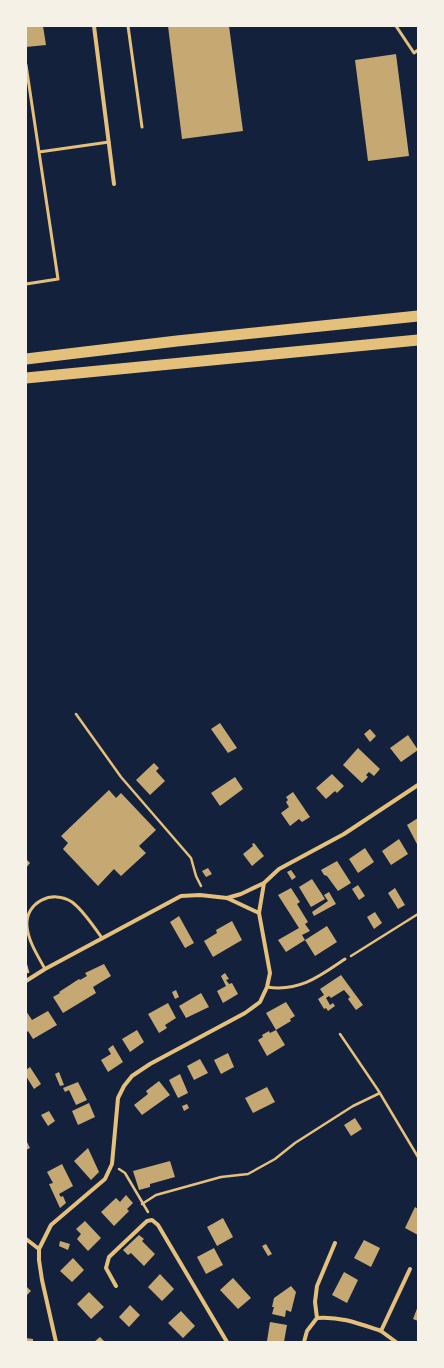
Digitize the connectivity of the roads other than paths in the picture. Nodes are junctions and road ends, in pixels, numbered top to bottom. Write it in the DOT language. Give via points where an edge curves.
graph roads {
  1 [pos="94,26"];
  2 [pos="128,26"];
  3 [pos="396,26"];
  4 [pos="418,50"];
  5 [pos="26,65"];
  6 [pos="142,127"];
  7 [pos="109,142"];
  8 [pos="39,152"];
  9 [pos="114,184"];
  10 [pos="26,284"];
  11 [pos="418,316"];
  12 [pos="418,340"];
  13 [pos="26,359"];
  14 [pos="26,378"];
  15 [pos="418,785"];
  16 [pos="264,883"];
  17 [pos="227,898"];
  18 [pos="259,913"];
  19 [pos="102,938"];
  20 [pos="346,959"];
  21 [pos="45,968"];
  22 [pos="26,981"];
  23 [pos="267,987"];
  24 [pos="26,1239"];
  25 [pos="336,1243"];
  26 [pos="40,1249"];
  27 [pos="410,1269"];
  28 [pos="116,1286"];
  29 [pos="318,1318"];
  30 [pos="381,1331"];
  31 [pos="56,1342"];
  32 [pos="227,1342"];
  33 [pos="304,1342"];
  34 [pos="396,1342"];
  1 -- 7 [label="street"];
  2 -- 6 [label="lane"];
  3 -- 4 [label="lane" via="414,53"];
  5 -- 8 [label="lane"];
  7 -- 8 [label="lane"];
  7 -- 9 [label="street"];
  8 -- 10 [label="lane" via="58,279"];
  11 -- 13 [label="highway"];
  12 -- 14 [label="highway"];
  15 -- 16 [label="street" via="344,834 279,868"];
  16 -- 17 [label="street"];
  16 -- 18 [label="street"];
  17 -- 18 [label="street"];
  17 -- 19 [label="street" via="181,896"];
  18 -- 23 [label="street" via="270,973"];
  19 -- 21 [label="street"];
  19 -- 21 [label="lane" via="72,902 60,897 48,897 33,906 27,925 29,938"];
  20 -- 23 [label="lane" via="314,980 296,987"];
  21 -- 22 [label="street"];
  23 -- 26 [label="street" via="260,1002 245,1013 132,1076 118,1098 112,1164 105,1179 52,1225"];
  24 -- 26 [label="street"];
  25 -- 29 [label="street" via="317,1286 315,1302"];
  26 -- 31 [label="street" via="42,1280"];
  27 -- 30 [label="street"];
  28 -- 32 [label="street" via="106,1268 109,1257 147,1221 152,1220 158,1225"];
  29 -- 30 [label="street" via="332,1317"];
  29 -- 33 [label="street" via="307,1331"];
  30 -- 34 [label="street"];
}
